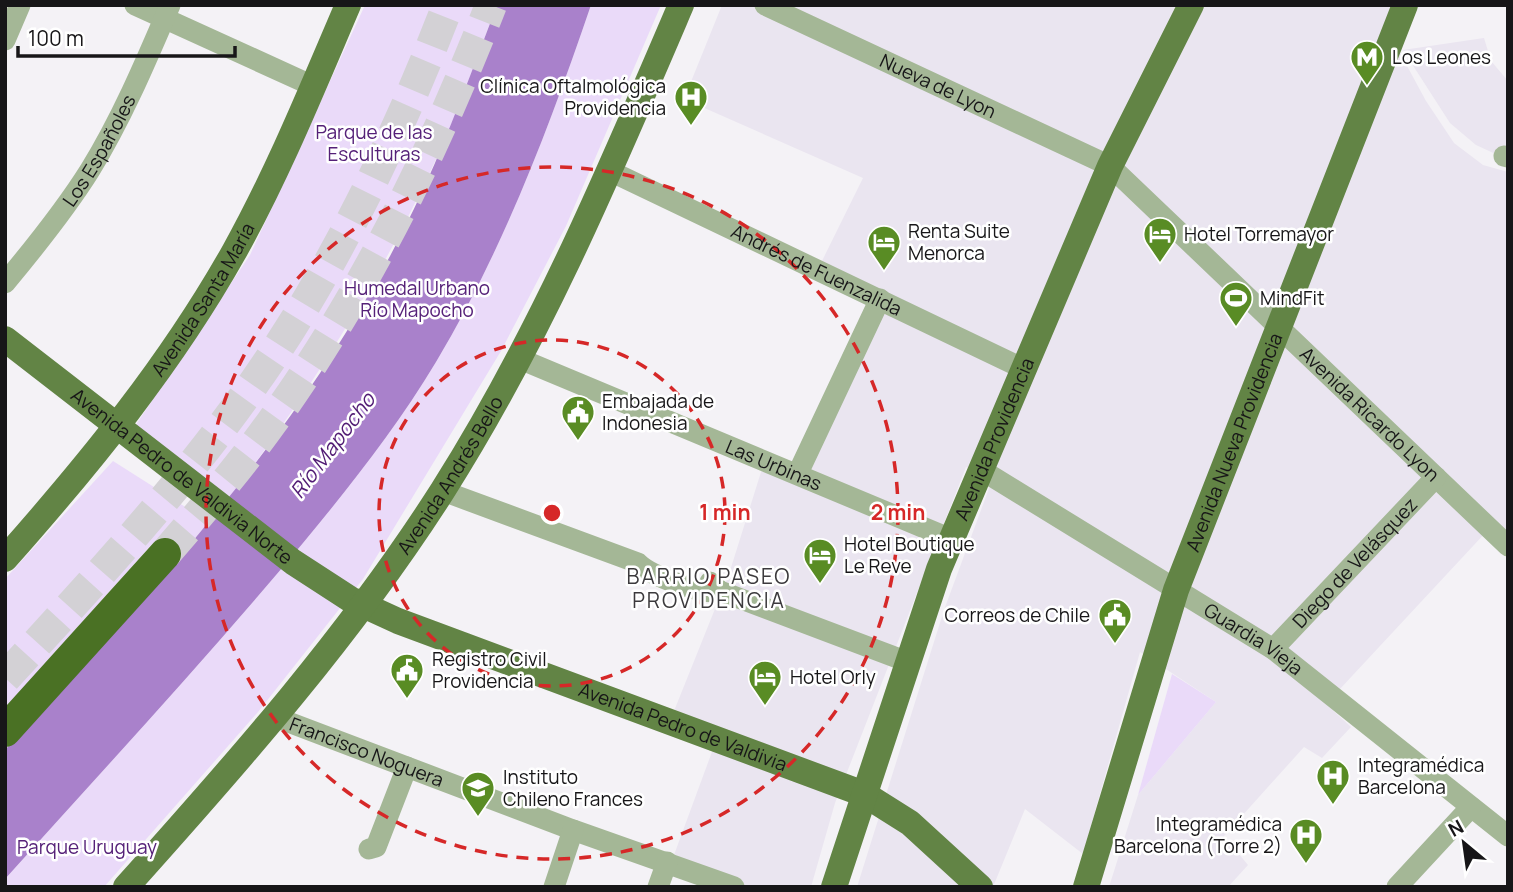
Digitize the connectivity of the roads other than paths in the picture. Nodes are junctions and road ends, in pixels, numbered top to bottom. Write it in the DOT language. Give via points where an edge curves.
graph roads {
  1 [pos="20,5"];
  2 [pos="135,5"];
  3 [pos="348,5"];
  4 [pos="681,5"];
  5 [pos="765,5"];
  6 [pos="1191,5"];
  7 [pos="1405,5"];
  8 [pos="168,11"];
  9 [pos="5,40"];
  10 [pos="313,86"];
  11 [pos="1110,166"];
  12 [pos="610,171"];
  13 [pos="5,283"];
  14 [pos="880,299"];
  15 [pos="1278,327"];
  16 [pos="5,339"];
  17 [pos="520,359"];
  18 [pos="1024,369"];
  19 [pos="116,427"];
  20 [pos="802,466"];
  21 [pos="980,469"];
  22 [pos="1436,477"];
  23 [pos="443,491"];
  24 [pos="951,539"];
  25 [pos="1508,546"];
  26 [pos="165,554"];
  27 [pos="5,559"];
  28 [pos="1176,590"];
  29 [pos="363,606"];
  30 [pos="1273,649"];
  31 [pos="908,662"];
  32 [pos="275,717"];
  33 [pos="5,731"];
  34 [pos="407,767"];
  35 [pos="864,794"];
  36 [pos="1471,807"];
  37 [pos="573,830"];
  38 [pos="1508,836"];
  39 [pos="369,849"];
  40 [pos="667,862"];
  41 [pos="126,887"];
  42 [pos="554,887"];
  43 [pos="658,887"];
  44 [pos="734,887"];
  45 [pos="834,887"];
  46 [pos="980,887"];
  47 [pos="1086,887"];
  48 [pos="1396,887"];
  1 -- 9 [label="street"];
  2 -- 8 [label="street"];
  3 -- 10 [label="main road, Avenida Santa María"];
  4 -- 12 [label="main road, Avenida Andrés Bello"];
  5 -- 11 [label="street, Nueva de Lyon"];
  6 -- 11 [label="main road, Avenida Providencia"];
  7 -- 15 [label="main road, Avenida Nueva Providencia"];
  8 -- 10 [label="street"];
  8 -- 13 [label="street, Los Españoles" via="90,170"];
  10 -- 19 [label="main road, Avenida Santa María" via="233,253 181,337"];
  11 -- 15 [label="street, Avenida Ricardo Lyon"];
  11 -- 18 [label="main road, Avenida Providencia"];
  12 -- 14 [label="street, Andrés de Fuenzalida"];
  12 -- 17 [label="main road, Avenida Andrés Bello"];
  14 -- 18 [label="street, Andrés de Fuenzalida"];
  14 -- 20 [label="street"];
  15 -- 22 [label="street, Avenida Ricardo Lyon"];
  15 -- 28 [label="main road, Avenida Nueva Providencia"];
  16 -- 19 [label="main road, Avenida Pedro de Valdivia Norte"];
  17 -- 20 [label="street, Las Urbinas"];
  17 -- 23 [label="main road, Avenida Andrés Bello"];
  18 -- 21 [label="main road, Avenida Providencia"];
  19 -- 27 [label="main road, Avenida Santa María"];
  19 -- 29 [label="main road, Avenida Pedro de Valdivia Norte" via="293,562"];
  20 -- 24 [label="street, Las Urbinas"];
  21 -- 24 [label="main road, Avenida Providencia"];
  21 -- 28 [label="street, Guardia Vieja"];
  22 -- 25 [label="street, Avenida Ricardo Lyon"];
  22 -- 30 [label="street, Diego de Velásquez"];
  23 -- 29 [label="main road, Avenida Andrés Bello"];
  23 -- 31 [label="street" via="638,563 649,572 705,592 720,591"];
  24 -- 31 [label="main road, Avenida Providencia"];
  26 -- 33 [label="highway"];
  28 -- 30 [label="street, Guardia Vieja"];
  28 -- 47 [label="main road, Avenida Nueva Providencia"];
  29 -- 32 [label="main road, Avenida Andrés Bello"];
  29 -- 35 [label="main road, Avenida Pedro de Valdivia"];
  30 -- 36 [label="street, Guardia Vieja"];
  31 -- 35 [label="main road, Avenida Providencia"];
  32 -- 34 [label="street, Francisco Noguera"];
  32 -- 41 [label="main road, Avenida Andrés Bello"];
  34 -- 37 [label="street, Francisco Noguera"];
  34 -- 39 [label="street" via="376,847"];
  35 -- 45 [label="main road, Avenida Providencia"];
  35 -- 46 [label="main road, Avenida Pedro de Valdivia" via="910,823"];
  36 -- 38 [label="street, Guardia Vieja"];
  36 -- 48 [label="street"];
  37 -- 40 [label="street, Francisco Noguera"];
  37 -- 42 [label="street"];
  40 -- 43 [label="street"];
  40 -- 44 [label="street, Francisco Noguera"];
}
